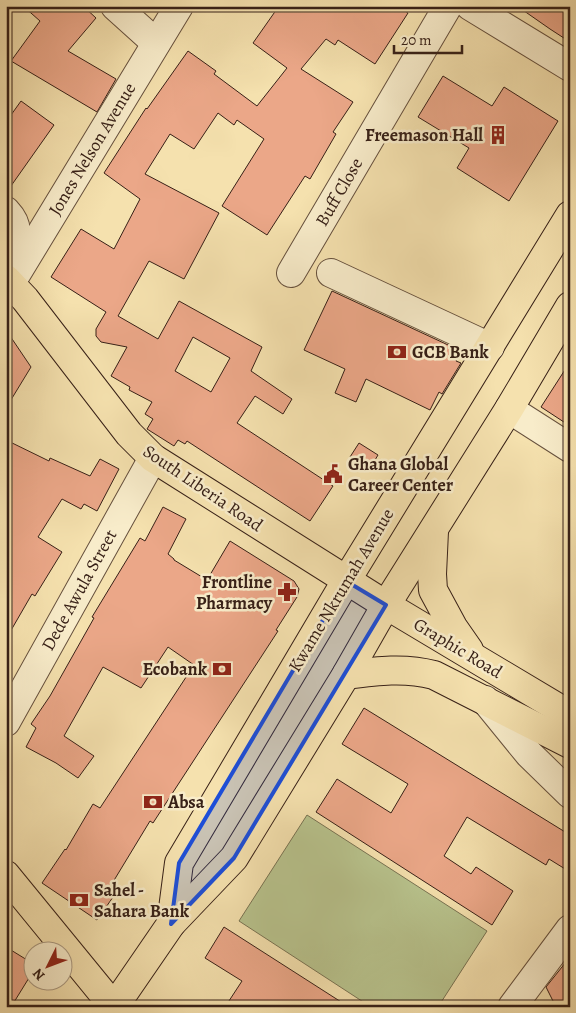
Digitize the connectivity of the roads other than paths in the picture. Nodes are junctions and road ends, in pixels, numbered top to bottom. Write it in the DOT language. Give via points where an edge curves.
graph roads {
  1 [pos="115,6"];
  2 [pos="179,6"];
  3 [pos="448,6"];
  4 [pos="470,6"];
  5 [pos="156,43"];
  6 [pos="570,67"];
  7 [pos="6,211"];
  8 [pos="570,216"];
  9 [pos="6,254"];
  10 [pos="331,272"];
  11 [pos="291,273"];
  12 [pos="8,285"];
  13 [pos="570,306"];
  14 [pos="490,347"];
  15 [pos="508,409"];
  16 [pos="570,448"];
  17 [pos="153,458"];
  18 [pos="434,529"];
  19 [pos="346,581"];
  20 [pos="386,605"];
  21 [pos="475,657"];
  22 [pos="346,675"];
  23 [pos="485,700"];
  24 [pos="570,715"];
  25 [pos="6,722"];
  26 [pos="570,744"];
  27 [pos="570,794"];
  28 [pos="6,875"];
  29 [pos="171,924"];
  30 [pos="570,930"];
  31 [pos="114,1007"];
  32 [pos="512,1007"];
  1 -- 5 [label="street"];
  2 -- 5 [label="street, Jones Nelson Avenue"];
  3 -- 11 [label="street, Buff Close"];
  4 -- 6 [label="street"];
  5 -- 12 [label="street, Jones Nelson Avenue"];
  7 -- 9 [label="street" via="14,220 17,232"];
  8 -- 14 [label="main road, Kwame Nkrumah Avenue"];
  10 -- 14 [label="street"];
  12 -- 17 [label="main road, South Liberia Road" via="26,298 129,434"];
  13 -- 15 [label="main road, Kwame Nkrumah Avenue"];
  14 -- 19 [label="main road, Kwame Nkrumah Avenue"];
  15 -- 16 [label="street"];
  15 -- 18 [label="main road, Kwame Nkrumah Avenue"];
  17 -- 19 [label="main road, South Liberia Road"];
  17 -- 25 [label="street, Dede Awula Street"];
  18 -- 20 [label="main road, Kwame Nkrumah Avenue"];
  18 -- 21 [label="main road" via="433,590 453,627"];
  19 -- 20 [label="main road, Graphic Road"];
  19 -- 29 [label="main road, Kwame Nkrumah Avenue" via="179,863"];
  20 -- 21 [label="main road, Graphic Road"];
  20 -- 22 [label="main road, Kwame Nkrumah Avenue"];
  21 -- 24 [label="main road, Graphic Road"];
  22 -- 23 [label="main road, Graphic Road" via="387,670 418,671 434,675"];
  22 -- 29 [label="main road, Kwame Nkrumah Avenue" via="234,858"];
  23 -- 26 [label="main road, Graphic Road"];
  23 -- 27 [label="street" via="529,754"];
  28 -- 31 [label="main road"];
  29 -- 31 [label="main road, Kwame Nkrumah Avenue"];
  30 -- 32 [label="street"];
}
